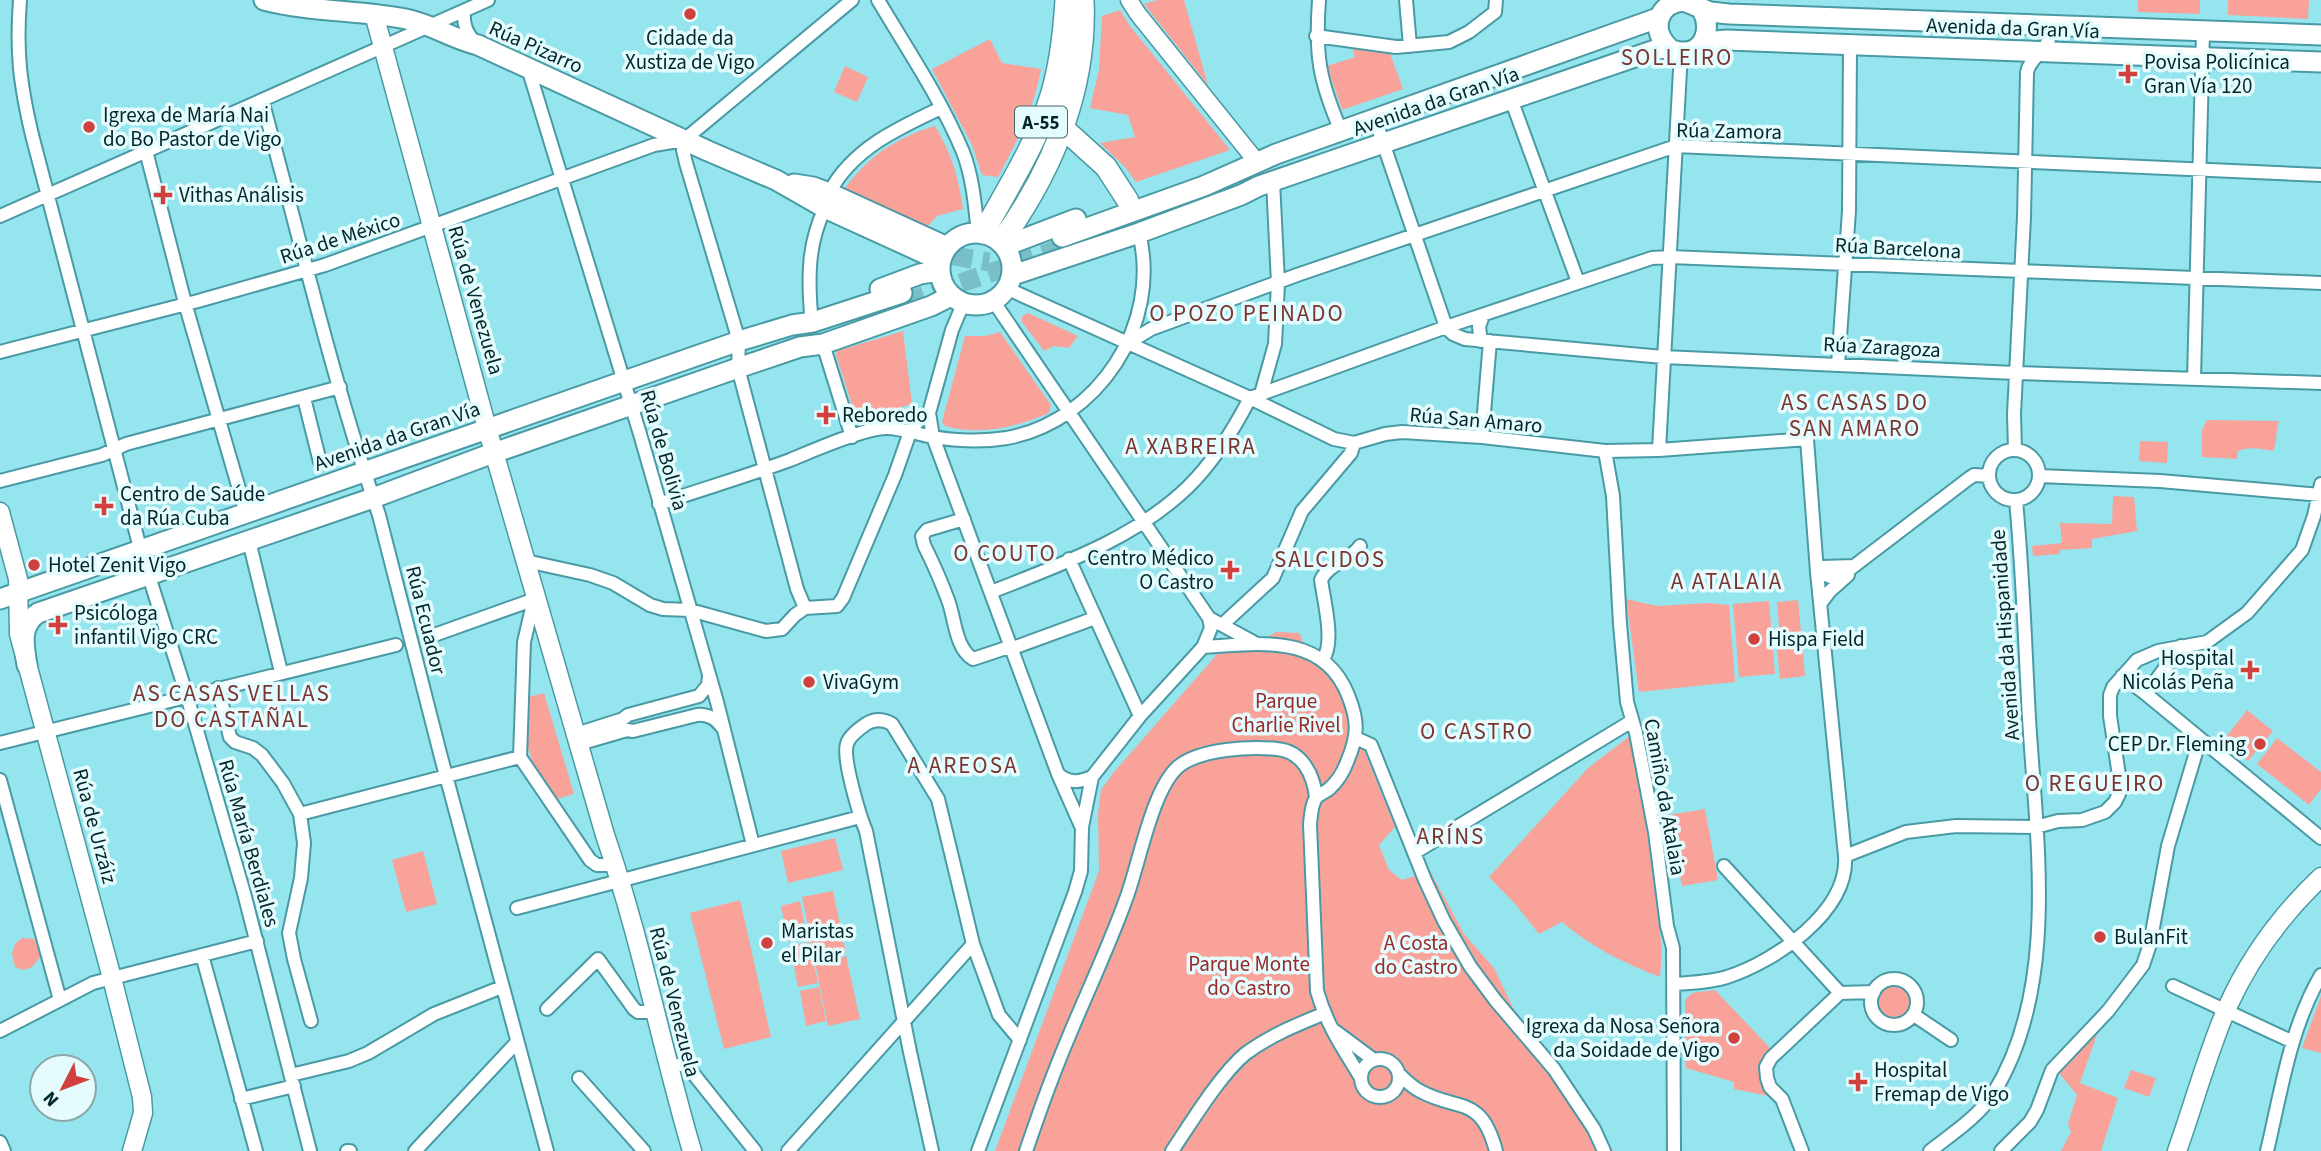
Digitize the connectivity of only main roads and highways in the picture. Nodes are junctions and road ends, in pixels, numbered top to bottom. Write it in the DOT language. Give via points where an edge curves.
graph roads {
  1 [pos="264,0"];
  2 [pos="1066,0"];
  3 [pos="1083,0"];
  4 [pos="1702,10"];
  5 [pos="374,15"];
  6 [pos="1658,18"];
  7 [pos="2321,35"];
  8 [pos="1703,42"];
  9 [pos="1675,50"];
  10 [pos="2321,62"];
  11 [pos="1063,128"];
  12 [pos="1256,162"];
  13 [pos="776,180"];
  14 [pos="1266,183"];
  15 [pos="806,187"];
  16 [pos="827,200"];
  17 [pos="1128,201"];
  18 [pos="850,210"];
  19 [pos="991,238"];
  20 [pos="943,260"];
  21 [pos="1005,288"];
  22 [pos="957,300"];
  23 [pos="792,325"];
  24 [pos="800,347"];
  25 [pos="487,428"];
  26 [pos="495,453"];
  27 [pos="0,512"];
  28 [pos="9,596"];
  29 [pos="27,665"];
  30 [pos="2321,877"];
  31 [pos="132,1151"];
  32 [pos="692,1151"];
  33 [pos="2177,1151"];
  1 -- 5 [label="main road, Rúa Pizarro"];
  2 -- 19 [label="highway, A-55" via="1050,100"];
  3 -- 11 [label="highway, A-55" via="1077,85"];
  4 -- 6 [label="main road, Avenida da Gran Vía" via="1691,2 1677,2"];
  4 -- 7 [label="main road, Avenida da Gran Vía"];
  4 -- 8 [label="main road" via="1708,26"];
  5 -- 13 [label="main road, Rúa Pizarro" via="430,26 478,45"];
  5 -- 25 [label="main road, Rúa de Venezuela"];
  6 -- 9 [label="main road" via="1658,35"];
  6 -- 12 [label="main road, Avenida da Gran Vía"];
  8 -- 9 [label="main road, Avenida da Gran Vía" via="1693,50"];
  8 -- 10 [label="main road, Avenida da Gran Vía"];
  9 -- 14 [label="main road, Avenida da Gran Vía" via="1662,48"];
  11 -- 17 [label="highway" via="1105,167"];
  11 -- 19 [label="highway, A-55" via="1030,201"];
  12 -- 14 [label="main road, Avenida da Gran Vía" via="1065,242 1237,187"];
  12 -- 17 [label="main road, Avenida da Gran Vía" via="1225,165"];
  13 -- 15 [label="main road, Rúa Pizarro"];
  13 -- 16 [label="main road, Rúa Pizarro"];
  14 -- 21 [label="main road, Avenida da Gran Vía"];
  15 -- 16 [label="main road, Rúa Pizarro" via="813,187"];
  15 -- 18 [label="main road, Rúa Pizarro"];
  16 -- 20 [label="main road, Rúa Pizarro"];
  17 -- 19 [label="main road, Avenida da Gran Vía"];
  19 -- 20 [label="main road" via="956,239"];
  19 -- 21 [label="main road" via="1012,260"];
  20 -- 22 [label="main road" via="942,281"];
  20 -- 23 [label="main road, Avenida da Gran Vía" via="920,274"];
  21 -- 22 [label="main road" via="974,306"];
  22 -- 24 [label="main road, Avenida da Gran Vía" via="823,344"];
  23 -- 24 [label="main road, Avenida da Gran Vía" via="904,298 818,334"];
  23 -- 25 [label="main road, Avenida da Gran Vía"];
  24 -- 26 [label="main road, Avenida da Gran Vía"];
  25 -- 26 [label="main road, Rúa de Venezuela"];
  25 -- 28 [label="main road, Avenida da Gran Vía"];
  26 -- 29 [label="main road, Avenida da Gran Vía" via="38,613 24,632"];
  26 -- 32 [label="main road, Rúa de Venezuela" via="618,872"];
  27 -- 28 [label="main road, Rúa de Urzáiz" via="18,579"];
  28 -- 29 [label="main road, Rúa de Urzáiz"];
  29 -- 31 [label="main road, Rúa de Urzáiz" via="143,1105"];
  30 -- 33 [label="main road" via="2255,957 2226,1011"];
}
